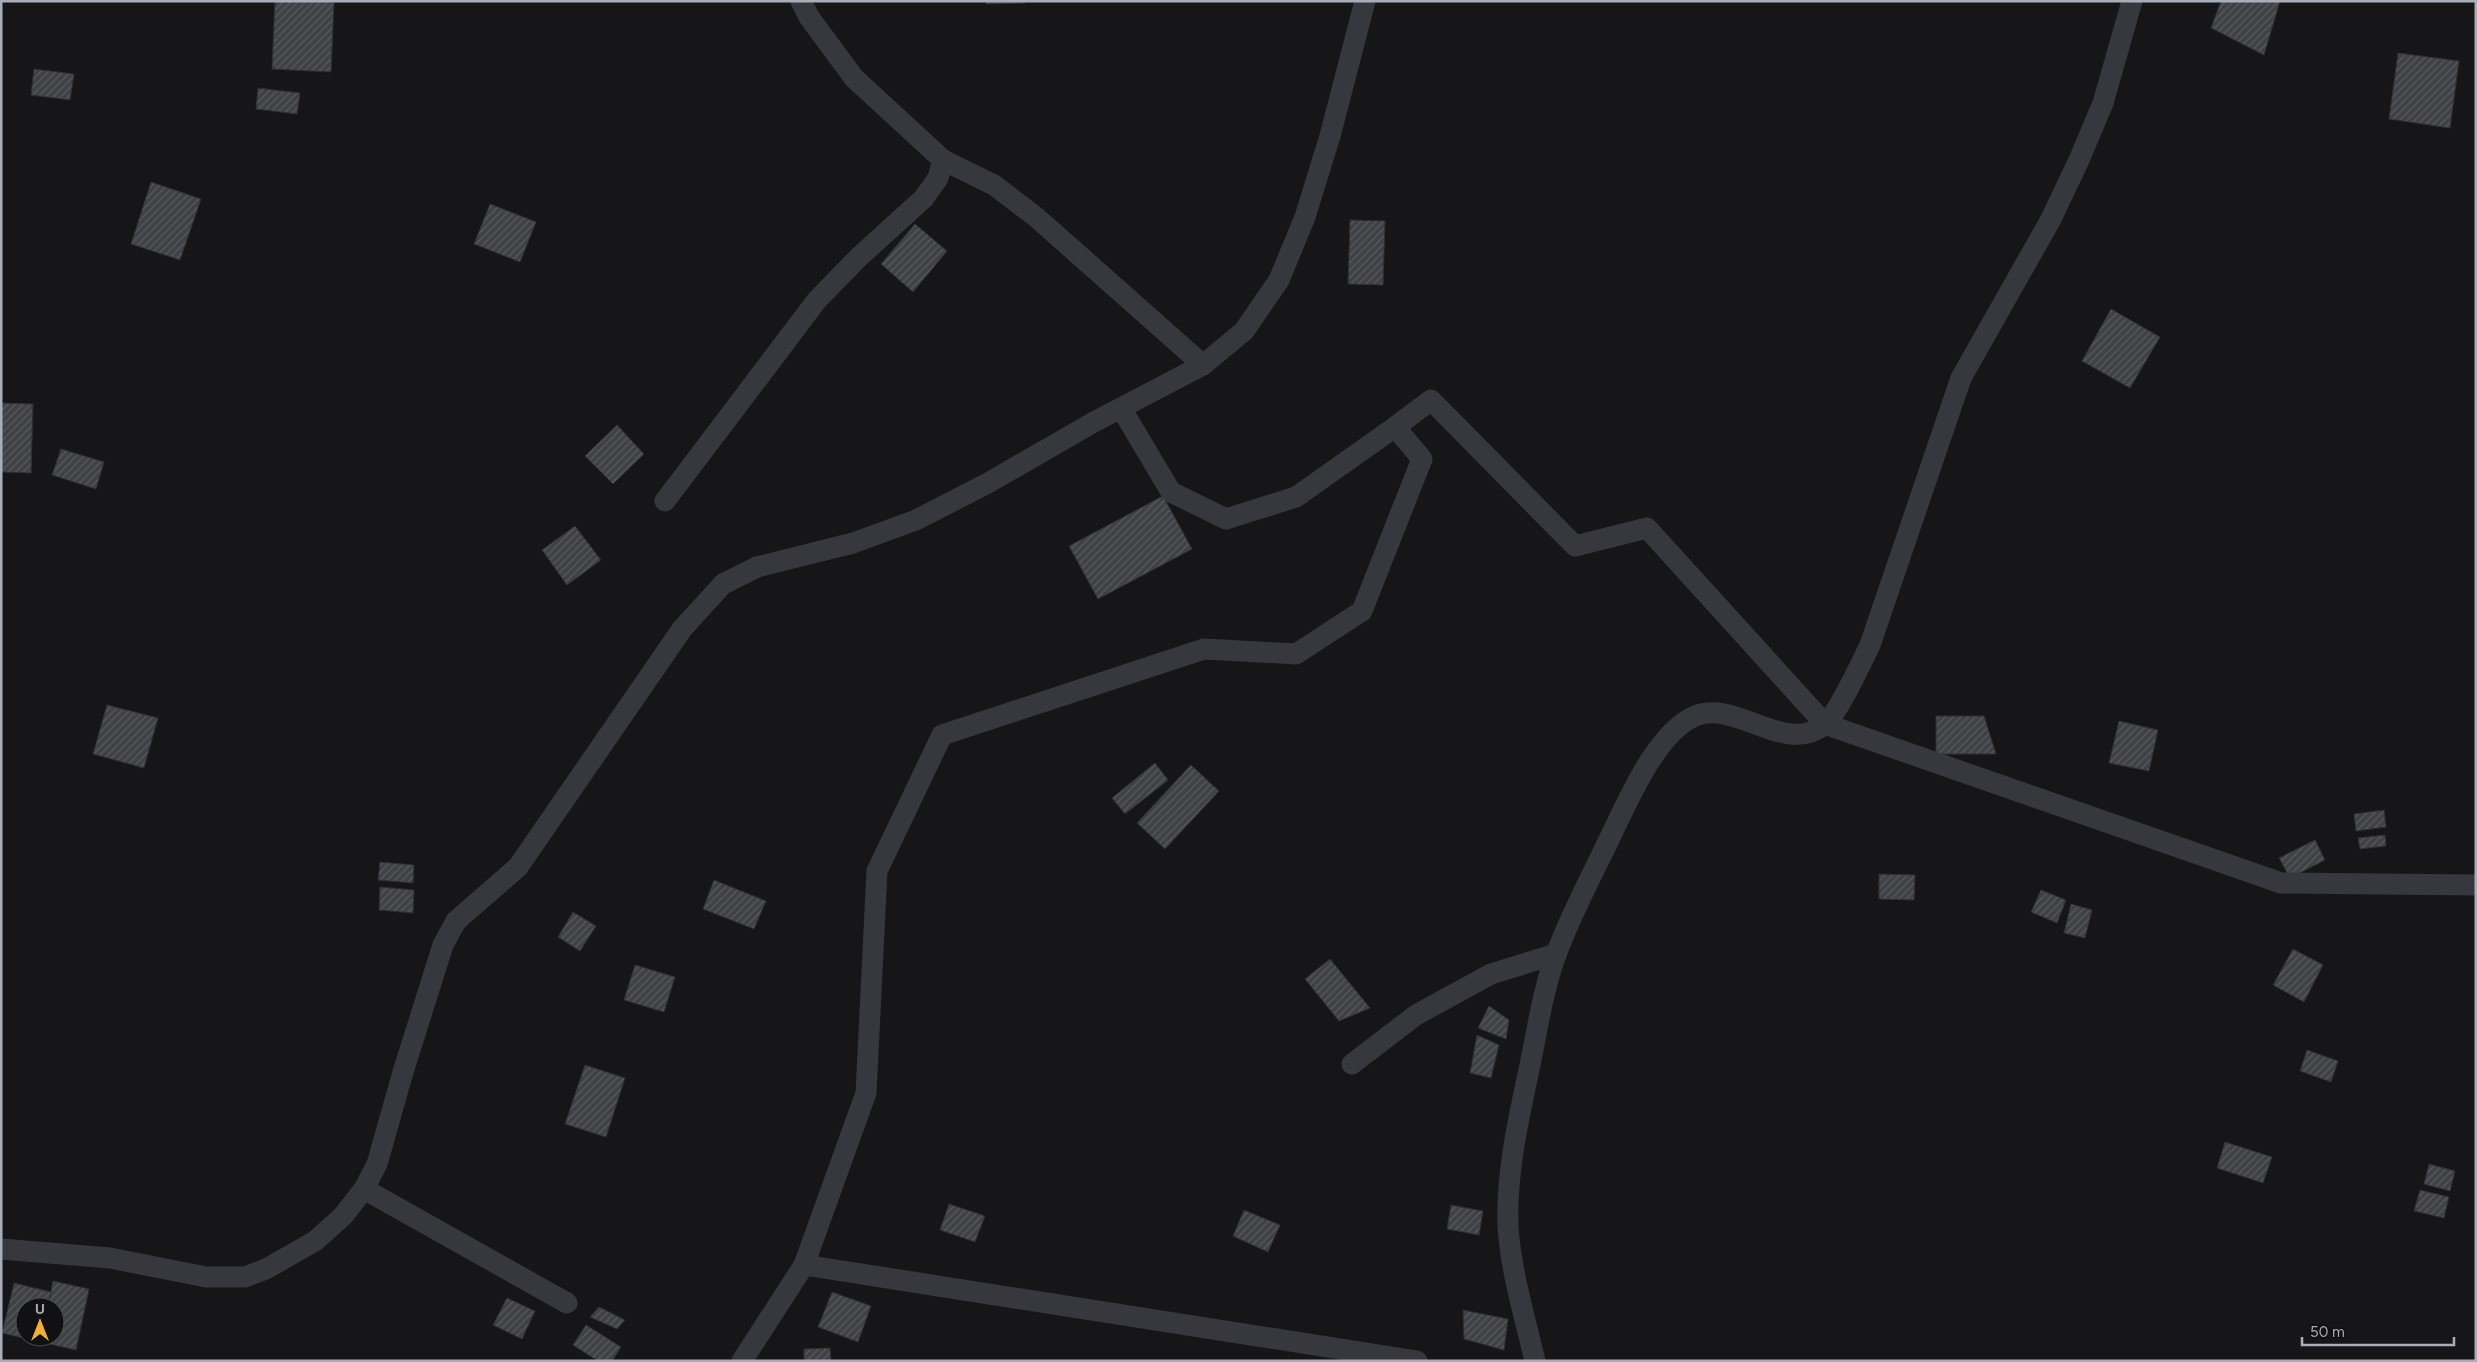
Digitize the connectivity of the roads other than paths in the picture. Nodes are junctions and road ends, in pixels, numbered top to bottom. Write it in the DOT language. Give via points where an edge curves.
graph roads {
  1 [pos="801,1"];
  2 [pos="1365,1"];
  3 [pos="2132,1"];
  4 [pos="943,160"];
  5 [pos="1203,365"];
  6 [pos="1121,408"];
  7 [pos="1395,427"];
  8 [pos="665,501"];
  9 [pos="1826,724"];
  10 [pos="2476,885"];
  11 [pos="1556,954"];
  12 [pos="1352,1064"];
  13 [pos="364,1189"];
  14 [pos="1,1249"];
  15 [pos="804,1265"];
  16 [pos="567,1303"];
  17 [pos="742,1361"];
  18 [pos="1417,1361"];
  19 [pos="1535,1361"];
  1 -- 4 [label="street" via="809,18 854,78"];
  2 -- 5 [label="street" via="1324,154 1279,280 1244,331"];
  3 -- 9 [label="street" via="2103,103 2079,160 2051,219 1961,378 1870,645"];
  4 -- 5 [label="street" via="994,186 1036,217"];
  4 -- 8 [label="street" via="938,178 924,198 817,300"];
  5 -- 6 [label="street"];
  6 -- 7 [label="street" via="1171,492 1226,519 1296,497"];
  6 -- 13 [label="street" via="916,520 853,543 757,567 723,584 702,605 682,629 518,867 456,921 443,945 378,1164"];
  7 -- 9 [label="street" via="1431,400 1575,546 1647,528"];
  7 -- 15 [label="street" via="1422,459 1362,611 1296,654 1204,649 942,735 877,870 866,1093"];
  9 -- 10 [label="street" via="2281,883"];
  9 -- 11 [label="street" via="1795,734 1724,714 1706,714 1692,717 1666,737 1628,799"];
  11 -- 12 [label="street" via="1491,974 1416,1015"];
  11 -- 19 [label="street" via="1540,1014 1518,1125 1508,1224"];
  13 -- 14 [label="street" via="343,1216 315,1241 246,1277 206,1277 110,1258"];
  13 -- 16 [label="street"];
  15 -- 17 [label="street"];
  15 -- 18 [label="street"];
}
